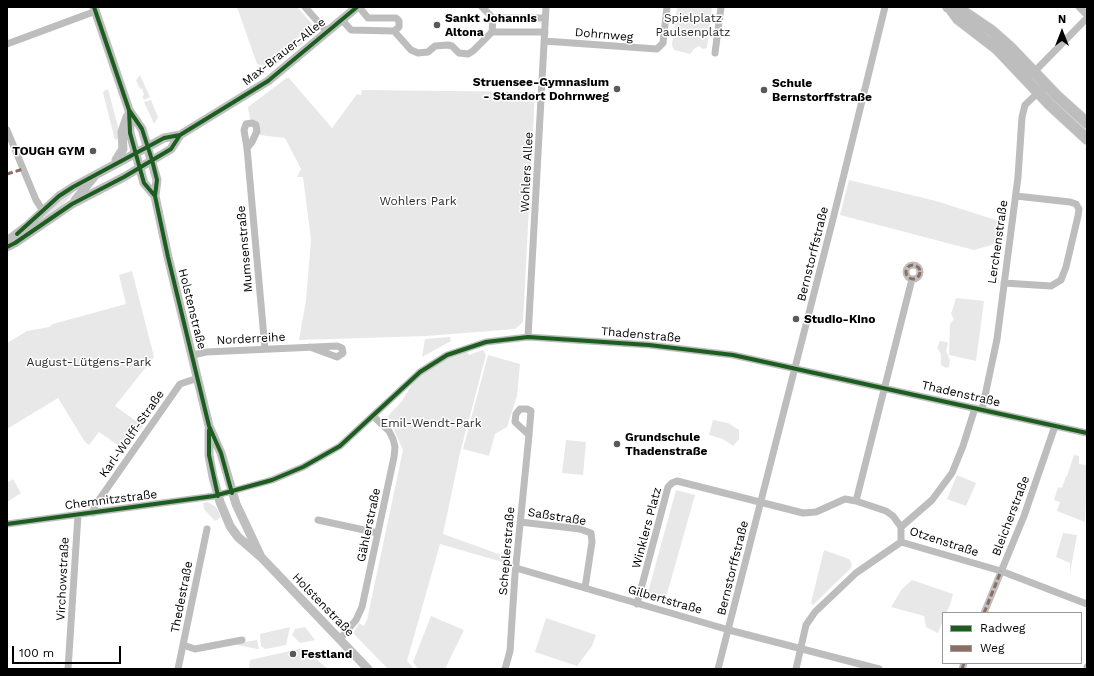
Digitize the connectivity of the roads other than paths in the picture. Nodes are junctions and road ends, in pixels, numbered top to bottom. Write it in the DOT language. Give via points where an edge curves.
graph roads {
  1 [pos="306,7"];
  2 [pos="358,7"];
  3 [pos="482,7"];
  4 [pos="546,7"];
  5 [pos="667,7"];
  6 [pos="721,7"];
  7 [pos="885,7"];
  8 [pos="949,7"];
  9 [pos="1079,7"];
  10 [pos="95,9"];
  11 [pos="1087,17"];
  12 [pos="493,18"];
  13 [pos="545,18"];
  14 [pos="342,20"];
  15 [pos="326,31"];
  16 [pos="394,31"];
  17 [pos="492,32"];
  18 [pos="545,32"];
  19 [pos="544,41"];
  20 [pos="7,44"];
  21 [pos="715,53"];
  22 [pos="1034,72"];
  23 [pos="1020,73"];
  24 [pos="1042,88"];
  25 [pos="129,110"];
  26 [pos="1087,123"];
  27 [pos="7,130"];
  28 [pos="180,135"];
  29 [pos="1087,139"];
  30 [pos="148,146"];
  31 [pos="247,148"];
  32 [pos="136,152"];
  33 [pos="152,160"];
  34 [pos="112,164"];
  35 [pos="140,167"];
  36 [pos="98,173"];
  37 [pos="155,196"];
  38 [pos="1016,196"];
  39 [pos="72,204"];
  40 [pos="43,211"];
  41 [pos="7,241"];
  42 [pos="7,247"];
  43 [pos="912,278"];
  44 [pos="1004,283"];
  45 [pos="528,337"];
  46 [pos="310,347"];
  47 [pos="265,349"];
  48 [pos="193,355"];
  49 [pos="795,368"];
  50 [pos="198,378"];
  51 [pos="884,387"];
  52 [pos="979,409"];
  53 [pos="373,416"];
  54 [pos="209,426"];
  55 [pos="1055,426"];
  56 [pos="1087,433"];
  57 [pos="529,435"];
  58 [pos="672,482"];
  59 [pos="232,493"];
  60 [pos="218,496"];
  61 [pos="856,501"];
  62 [pos="761,502"];
  63 [pos="93,513"];
  64 [pos="78,515"];
  65 [pos="318,520"];
  66 [pos="520,522"];
  67 [pos="7,524"];
  68 [pos="901,527"];
  69 [pos="207,529"];
  70 [pos="378,533"];
  71 [pos="901,542"];
  72 [pos="261,557"];
  73 [pos="516,568"];
  74 [pos="1001,571"];
  75 [pos="585,588"];
  76 [pos="637,604"];
  77 [pos="1087,604"];
  78 [pos="984,612"];
  79 [pos="729,630"];
  80 [pos="340,639"];
  81 [pos="242,640"];
  82 [pos="183,645"];
  83 [pos="801,648"];
  84 [pos="68,669"];
  85 [pos="178,669"];
  86 [pos="368,669"];
  87 [pos="505,669"];
  88 [pos="718,669"];
  89 [pos="796,669"];
  90 [pos="879,669"];
  1 -- 15 [label="street"];
  2 -- 14 [label="main road, Max-Brauer-Allee"];
  2 -- 16 [label="street" via="368,18 396,18 398,27"];
  3 -- 12 [label="street"];
  4 -- 13 [label="street, Wohlers Allee"];
  5 -- 19 [label="street, Dohrnweg" via="661,47 653,50"];
  6 -- 21 [label="street"];
  7 -- 49 [label="street, Bernstorffstraße"];
  8 -- 22 [label="main road" via="961,10 992,30"];
  8 -- 23 [label="main road" via="958,19 998,49"];
  9 -- 11 [label="street"];
  10 -- 20 [label="street"];
  10 -- 25 [label="main road, Holstenstraße"];
  11 -- 22 [label="street"];
  12 -- 13 [label="street"];
  12 -- 17 [label="street"];
  13 -- 18 [label="street, Wohlers Allee"];
  14 -- 15 [label="main road, Max-Brauer-Allee"];
  14 -- 16 [label="street" via="351,30"];
  15 -- 28 [label="main road, Max-Brauer-Allee" via="258,87"];
  16 -- 17 [label="street" via="411,50 418,53 428,52 435,46 448,45 462,54 474,51"];
  17 -- 18 [label="street"];
  18 -- 19 [label="street, Wohlers Allee"];
  19 -- 45 [label="street, Wohlers Allee"];
  22 -- 23 [label="street"];
  22 -- 24 [label="main road"];
  23 -- 24 [label="main road"];
  24 -- 26 [label="main road"];
  24 -- 29 [label="main road"];
  24 -- 38 [label="street, Lerchenstraße" via="1025,105 1022,117"];
  25 -- 30 [label="main road, Holstenstraße" via="142,129"];
  25 -- 32 [label="main road, Holstenstraße" via="130,133"];
  25 -- 34 [label="main road" via="122,132 122,153"];
  27 -- 40 [label="street"];
  28 -- 30 [label="main road, Max-Brauer-Allee" via="164,138"];
  28 -- 33 [label="main road, Max-Brauer-Allee" via="171,149"];
  30 -- 32 [label="main road, Max-Brauer-Allee"];
  30 -- 33 [label="main road, Holstenstraße"];
  31 -- 47 [label="street, Mumsenstraße"];
  32 -- 34 [label="main road, Max-Brauer-Allee"];
  32 -- 35 [label="main road, Holstenstraße"];
  33 -- 35 [label="main road, Max-Brauer-Allee"];
  33 -- 37 [label="main road, Holstenstraße" via="157,180"];
  34 -- 36 [label="main road, Max-Brauer-Allee"];
  35 -- 37 [label="main road, Holstenstraße" via="144,183"];
  35 -- 39 [label="main road, Max-Brauer-Allee"];
  36 -- 39 [label="main road"];
  36 -- 40 [label="main road, Max-Brauer-Allee" via="59,196"];
  37 -- 48 [label="main road, Holstenstraße"];
  38 -- 44 [label="street, Lerchenstraße"];
  38 -- 44 [label="street" via="1070,202 1076,204 1079,209 1061,280 1051,286"];
  39 -- 42 [label="main road, Max-Brauer-Allee"];
  40 -- 41 [label="main road, Max-Brauer-Allee"];
  43 -- 51 [label="street"];
  44 -- 52 [label="street, Lerchenstraße" via="997,339"];
  45 -- 49 [label="street, Thadenstraße" via="714,352"];
  45 -- 53 [label="street, Thadenstraße" via="486,342 447,355 420,372"];
  46 -- 47 [label="street, Norderreihe"];
  47 -- 48 [label="street, Norderreihe"];
  48 -- 50 [label="main road, Holstenstraße"];
  49 -- 51 [label="street, Thadenstraße"];
  49 -- 62 [label="street, Bernstorffstraße"];
  50 -- 54 [label="main road, Holstenstraße"];
  50 -- 63 [label="street, Karl-Wolff-Straße" via="180,384 94,507"];
  51 -- 52 [label="street, Thadenstraße"];
  51 -- 61 [label="street"];
  52 -- 55 [label="street, Thadenstraße"];
  52 -- 68 [label="street, Lerchenstraße" via="952,472 932,500"];
  53 -- 59 [label="street, Thadenstraße" via="354,434 322,456 272,480"];
  53 -- 70 [label="street, Gählerstraße" via="389,431 395,447"];
  54 -- 59 [label="main road, Holstenstraße" via="221,453"];
  54 -- 60 [label="main road, Holstenstraße" via="209,455"];
  55 -- 56 [label="street, Thadenstraße"];
  55 -- 74 [label="street, Bleicherstraße" via="1024,516"];
  57 -- 66 [label="street, Scheplerstraße"];
  58 -- 62 [label="street, Otzenstraße" via="677,481"];
  58 -- 76 [label="street, Winklers Platz" via="668,486"];
  59 -- 60 [label="street, Chemnitzstraße"];
  59 -- 72 [label="main road, Holstenstraße"];
  60 -- 63 [label="street, Chemnitzstraße"];
  60 -- 72 [label="main road, Holstenstraße" via="226,518 238,537"];
  61 -- 62 [label="street, Otzenstraße" via="839,500 810,513"];
  61 -- 68 [label="street, Otzenstraße" via="886,511"];
  62 -- 79 [label="street, Bernstorffstraße"];
  63 -- 64 [label="street, Chemnitzstraße"];
  64 -- 67 [label="street, Chemnitzstraße"];
  64 -- 84 [label="street, Virchowstraße"];
  65 -- 70 [label="street"];
  66 -- 73 [label="street, Scheplerstraße"];
  66 -- 75 [label="street, Saßstraße" via="580,529 591,533"];
  68 -- 71 [label="street, Otzenstraße"];
  69 -- 82 [label="street, Thedestraße"];
  70 -- 80 [label="street, Gählerstraße" via="362,607 356,620"];
  71 -- 74 [label="street, Otzenstraße"];
  71 -- 83 [label="street" via="856,573 815,612 806,625"];
  72 -- 80 [label="main road, Holstenstraße"];
  73 -- 75 [label="street, Gilbertstraße"];
  73 -- 87 [label="street, Scheplerstraße" via="510,651"];
  74 -- 77 [label="street, Otzenstraße"];
  74 -- 78 [label="street, Bleicherstraße"];
  75 -- 76 [label="street, Gilbertstraße"];
  76 -- 79 [label="street, Gilbertstraße"];
  79 -- 83 [label="street, Gilbertstraße"];
  79 -- 88 [label="street, Bernstorffstraße"];
  80 -- 86 [label="main road, Holstenstraße"];
  81 -- 82 [label="street" via="195,649"];
  82 -- 85 [label="street, Thedestraße"];
  83 -- 89 [label="street"];
  83 -- 90 [label="street, Gilbertstraße"];
}
